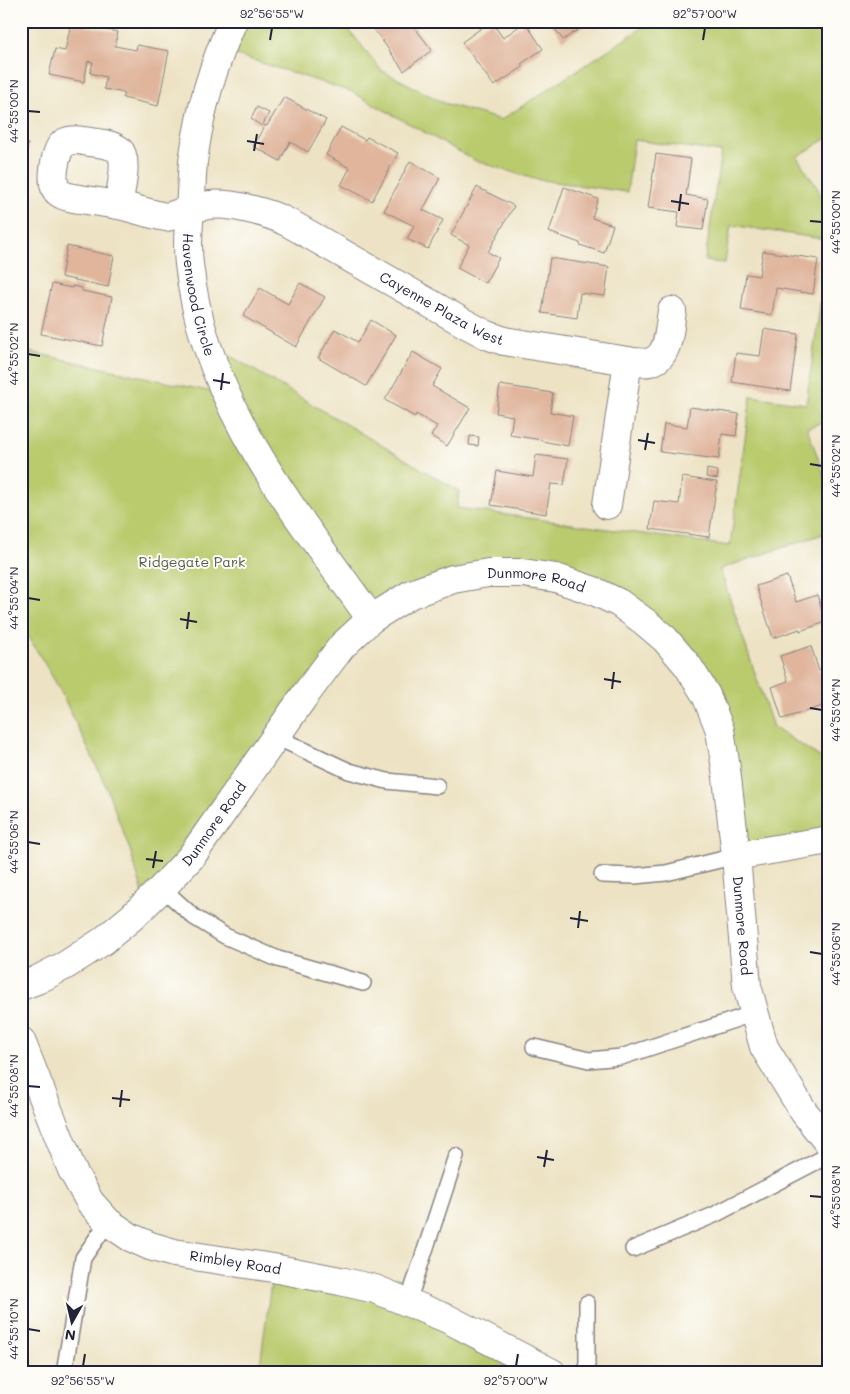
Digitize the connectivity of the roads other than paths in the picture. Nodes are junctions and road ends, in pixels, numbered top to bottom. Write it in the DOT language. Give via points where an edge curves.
graph roads {
  1 [pos="233,21"];
  2 [pos="118,205"];
  3 [pos="190,210"];
  4 [pos="672,312"];
  5 [pos="628,361"];
  6 [pos="607,505"];
  7 [pos="371,619"];
  8 [pos="276,737"];
  9 [pos="437,786"];
  10 [pos="829,840"];
  11 [pos="736,856"];
  12 [pos="602,875"];
  13 [pos="162,888"];
  14 [pos="363,983"];
  15 [pos="21,986"];
  16 [pos="755,1013"];
  17 [pos="21,1041"];
  18 [pos="534,1047"];
  19 [pos="829,1144"];
  20 [pos="829,1155"];
  21 [pos="456,1156"];
  22 [pos="108,1222"];
  23 [pos="633,1249"];
  24 [pos="408,1302"];
  25 [pos="587,1303"];
  26 [pos="64,1373"];
  27 [pos="552,1373"];
  28 [pos="586,1373"];
  1 -- 3 [label="street, Havenwood Circle" via="206,98 194,155"];
  2 -- 3 [label="street, Cayenne Plaza West" via="166,217"];
  3 -- 5 [label="street, Cayenne Plaza West" via="211,205 271,215 495,338"];
  3 -- 7 [label="street, Havenwood Circle" via="189,263 194,295 205,341 226,395 278,488"];
  4 -- 5 [label="street, Cayenne Plaza West" via="666,347 660,358 649,363"];
  5 -- 6 [label="street"];
  7 -- 8 [label="street, Dunmore Road" via="342,646"];
  7 -- 11 [label="street, Dunmore Road" via="411,594 453,579 488,573 523,573 556,578 619,603 665,639 688,666 706,695 720,730"];
  8 -- 9 [label="lane" via="349,771 387,781"];
  8 -- 13 [label="street, Dunmore Road" via="191,857"];
  10 -- 11 [label="street"];
  11 -- 12 [label="lane" via="666,873"];
  11 -- 16 [label="street, Dunmore Road" via="747,986"];
  13 -- 14 [label="lane" via="194,917 226,936 278,959"];
  13 -- 15 [label="street, Dunmore Road" via="103,941 66,965"];
  16 -- 18 [label="lane" via="621,1057 589,1060"];
  16 -- 19 [label="street, Dunmore Road" via="764,1048 804,1112"];
  17 -- 22 [label="street, Rimbley Road" via="72,1170 90,1202"];
  20 -- 23 [label="lane" via="714,1215"];
  21 -- 24 [label="lane"];
  22 -- 24 [label="street, Rimbley Road" via="130,1237 174,1253 340,1281 375,1289"];
  22 -- 26 [label="lane" via="83,1258"];
  24 -- 27 [label="street, Rimbley Road"];
  25 -- 28 [label="lane"];
}
